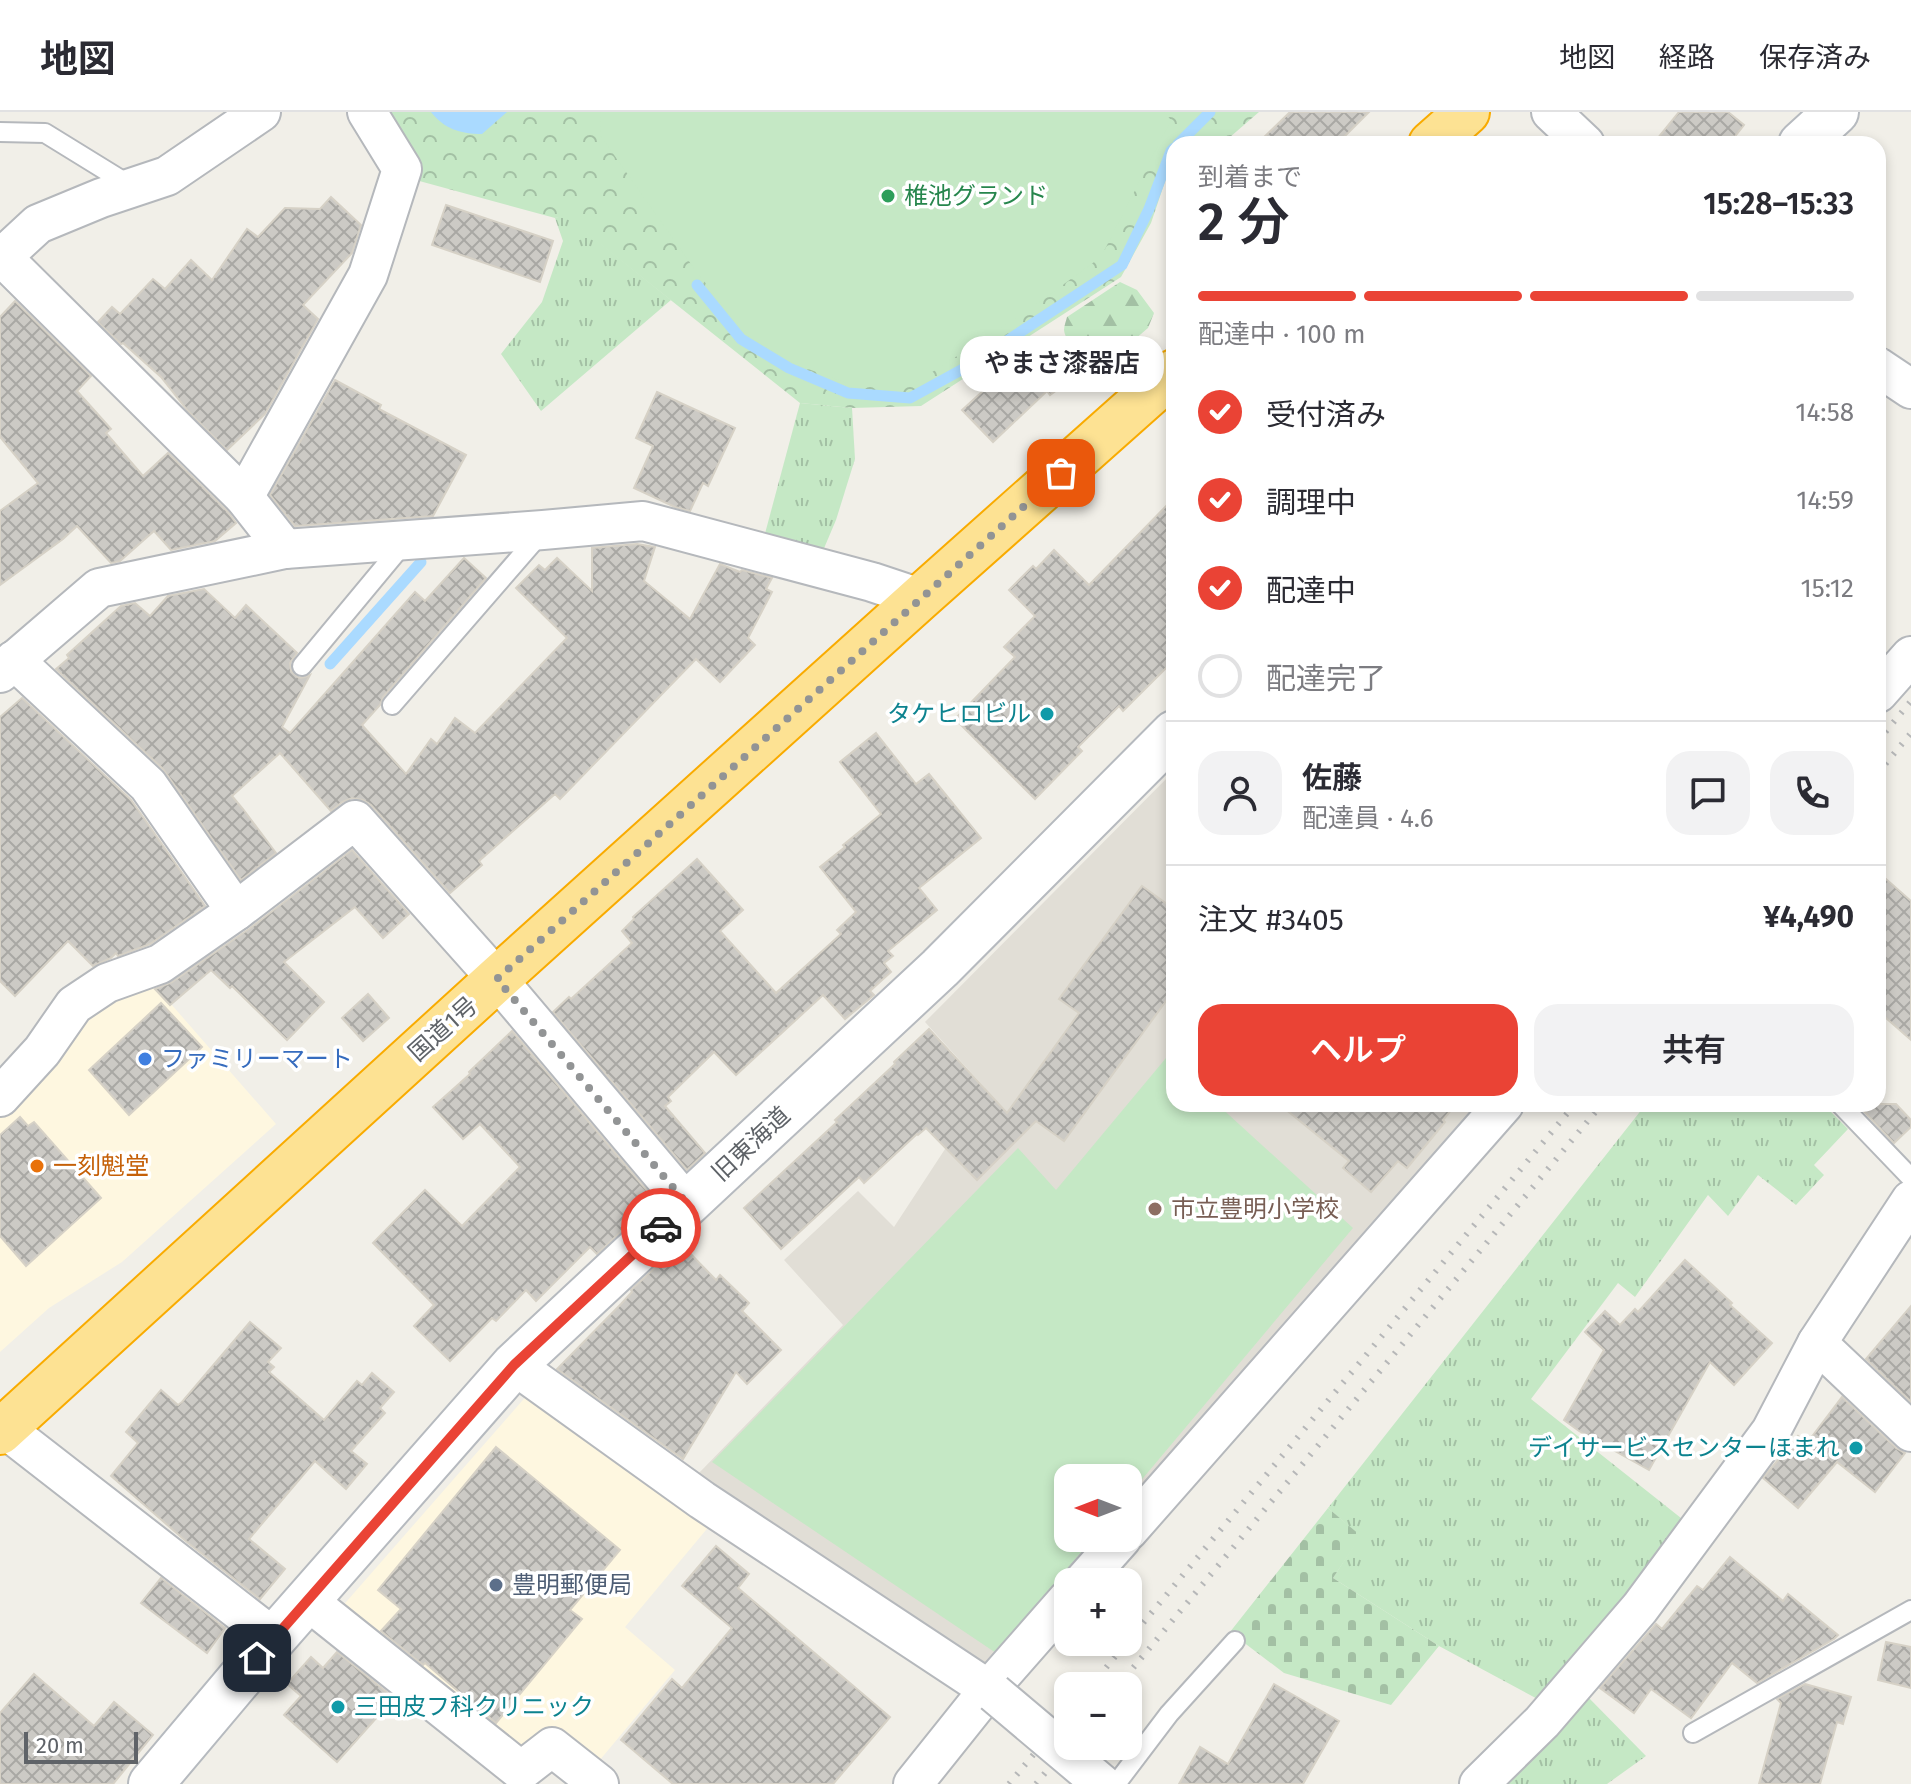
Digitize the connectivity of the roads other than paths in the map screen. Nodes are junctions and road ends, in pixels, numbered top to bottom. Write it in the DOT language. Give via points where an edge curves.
graph roads {
  1 [pos="261,112"];
  2 [pos="367,112"];
  3 [pos="1467,112"];
  4 [pos="1551,112"];
  5 [pos="1836,112"];
  6 [pos="0,132"];
  7 [pos="1440,136"];
  8 [pos="1576,136"];
  9 [pos="1810,136"];
  10 [pos="133,187"];
  11 [pos="1,258"];
  12 [pos="1886,372"];
  13 [pos="1166,379"];
  14 [pos="1911,389"];
  15 [pos="244,497"];
  16 [pos="543,530"];
  17 [pos="407,540"];
  18 [pos="285,549"];
  19 [pos="920,598"];
  20 [pos="1911,656"];
  21 [pos="302,666"];
  22 [pos="7,667"];
  23 [pos="1886,684"];
  24 [pos="392,705"];
  25 [pos="1166,741"];
  26 [pos="236,911"];
  27 [pos="497,979"];
  28 [pos="0,1097"];
  29 [pos="1497,1112"];
  30 [pos="1848,1112"];
  31 [pos="1911,1178"];
  32 [pos="1911,1200"];
  33 [pos="687,1204"];
  34 [pos="1817,1343"];
  35 [pos="514,1365"];
  36 [pos="1,1428"];
  37 [pos="1911,1432"];
  38 [pos="1142,1515"];
  39 [pos="1110,1552"];
  40 [pos="1095,1568"];
  41 [pos="308,1601"];
  42 [pos="1911,1610"];
  43 [pos="1054,1616"];
  44 [pos="274,1638"];
  45 [pos="1235,1641"];
  46 [pos="992,1691"];
  47 [pos="1693,1733"];
  48 [pos="151,1784"];
  49 [pos="599,1784"];
  50 [pos="913,1784"];
  51 [pos="1102,1784"];
  52 [pos="1116,1784"];
  53 [pos="1479,1784"];
  1 -- 10 [label="street" via="167,176"];
  2 -- 15 [label="street" via="402,169 368,275"];
  3 -- 7 [label="highway"];
  4 -- 8 [label="street"];
  5 -- 9 [label="street"];
  6 -- 10 [label="lane" via="45,133"];
  10 -- 11 [label="street" via="38,224"];
  11 -- 15 [label="street"];
  12 -- 14 [label="street"];
  13 -- 19 [label="highway, 国道1号"];
  15 -- 18 [label="street"];
  16 -- 17 [label="street"];
  16 -- 19 [label="street" via="643,521"];
  16 -- 24 [label="lane"];
  17 -- 18 [label="street"];
  17 -- 21 [label="lane"];
  18 -- 22 [label="street" via="99,588"];
  19 -- 27 [label="highway, 国道1号"];
  20 -- 23 [label="street"];
  22 -- 26 [label="street" via="148,785"];
  25 -- 33 [label="street, 旧東海道" via="940,968"];
  26 -- 27 [label="street" via="355,820"];
  26 -- 28 [label="street" via="160,964 107,983 74,1005"];
  27 -- 33 [label="street"];
  27 -- 36 [label="highway, 国道1号"];
  29 -- 38 [label="street"];
  30 -- 31 [label="lane"];
  32 -- 34 [label="street"];
  33 -- 35 [label="street, 旧東海道"];
  34 -- 37 [label="street"];
  34 -- 53 [label="street" via="1771,1431 1640,1608 1542,1722"];
  35 -- 41 [label="street, 旧東海道"];
  35 -- 46 [label="street" via="702,1500"];
  36 -- 44 [label="street"];
  39 -- 40 [label="street"];
  41 -- 44 [label="street, 旧東海道"];
  41 -- 49 [label="street" via="521,1771 552,1747"];
  42 -- 47 [label="lane"];
  43 -- 46 [label="street"];
  44 -- 48 [label="street, 旧東海道"];
  45 -- 52 [label="lane" via="1169,1714"];
  46 -- 50 [label="street"];
  46 -- 51 [label="street, bridge"];
}
